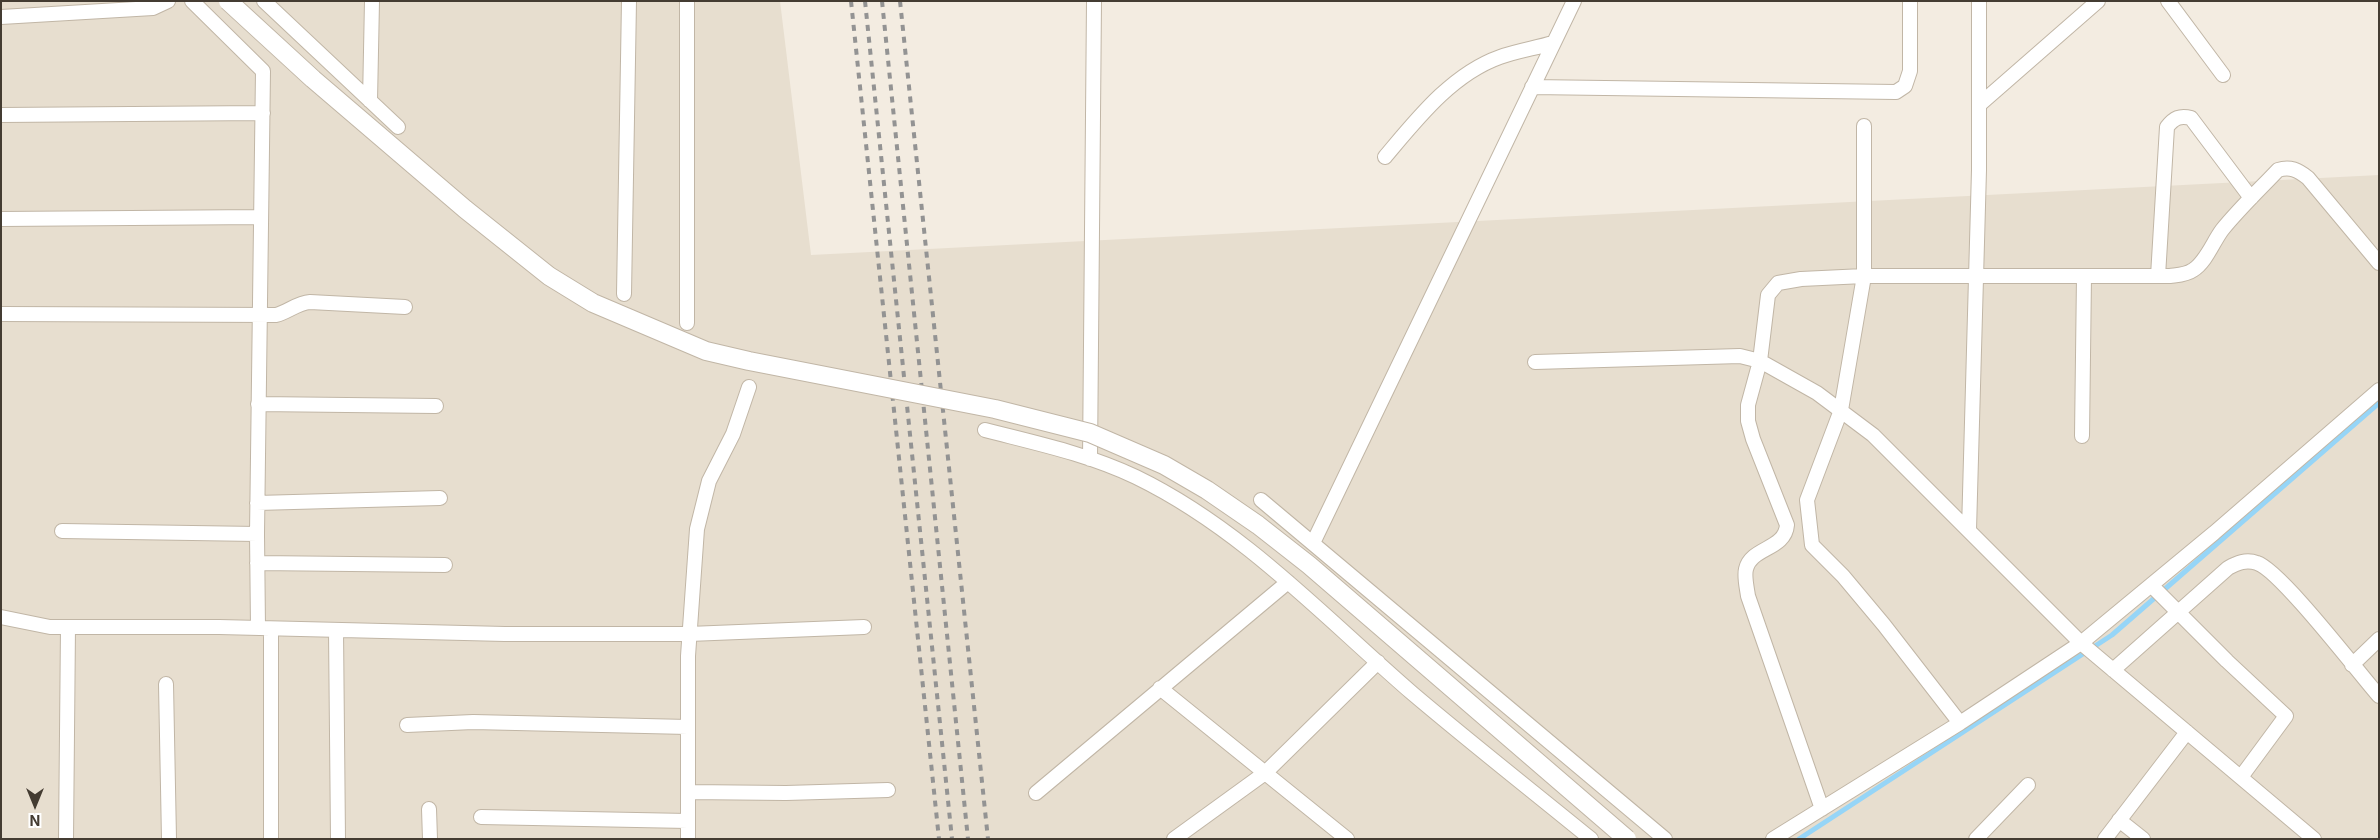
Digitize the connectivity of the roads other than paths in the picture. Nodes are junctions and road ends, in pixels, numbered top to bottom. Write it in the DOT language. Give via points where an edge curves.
graph roads {
  1 [pos="168,1"];
  2 [pos="192,1"];
  3 [pos="228,1"];
  4 [pos="264,1"];
  5 [pos="372,1"];
  6 [pos="629,1"];
  7 [pos="687,1"];
  8 [pos="1094,1"];
  9 [pos="1574,1"];
  10 [pos="1910,1"];
  11 [pos="1979,1"];
  12 [pos="2098,1"];
  13 [pos="2168,1"];
  14 [pos="1,17"];
  15 [pos="1553,43"];
  16 [pos="2223,75"];
  17 [pos="1532,87"];
  18 [pos="370,101"];
  19 [pos="1979,104"];
  20 [pos="263,114"];
  21 [pos="1,115"];
  22 [pos="1864,126"];
  23 [pos="398,127"];
  24 [pos="1386,157"];
  25 [pos="2251,198"];
  26 [pos="261,217"];
  27 [pos="1,219"];
  28 [pos="2379,263"];
  29 [pos="1864,276"];
  30 [pos="1975,276"];
  31 [pos="2084,276"];
  32 [pos="2158,276"];
  33 [pos="624,294"];
  34 [pos="405,306"];
  35 [pos="1,314"];
  36 [pos="259,315"];
  37 [pos="687,323"];
  38 [pos="1760,361"];
  39 [pos="1534,362"];
  40 [pos="749,387"];
  41 [pos="2379,390"];
  42 [pos="258,404"];
  43 [pos="436,406"];
  44 [pos="1841,410"];
  45 [pos="985,430"];
  46 [pos="2082,436"];
  47 [pos="1090,459"];
  48 [pos="440,498"];
  49 [pos="1261,500"];
  50 [pos="257,502"];
  51 [pos="1968,530"];
  52 [pos="62,531"];
  53 [pos="257,534"];
  54 [pos="1313,543"];
  55 [pos="257,563"];
  56 [pos="445,565"];
  57 [pos="1288,582"];
  58 [pos="2152,586"];
  59 [pos="2178,612"];
  60 [pos="1,617"];
  61 [pos="68,627"];
  62 [pos="264,628"];
  63 [pos="864,628"];
  64 [pos="336,630"];
  65 [pos="689,634"];
  66 [pos="2379,639"];
  67 [pos="2083,644"];
  68 [pos="1378,662"];
  69 [pos="2352,665"];
  70 [pos="2113,670"];
  71 [pos="166,684"];
  72 [pos="1160,688"];
  73 [pos="2379,696"];
  74 [pos="1960,723"];
  75 [pos="407,726"];
  76 [pos="688,727"];
  77 [pos="2187,732"];
  78 [pos="1265,773"];
  79 [pos="2241,777"];
  80 [pos="2028,785"];
  81 [pos="888,790"];
  82 [pos="688,792"];
  83 [pos="1036,793"];
  84 [pos="1822,808"];
  85 [pos="429,809"];
  86 [pos="481,817"];
  87 [pos="2119,820"];
  88 [pos="688,821"];
  89 [pos="66,839"];
  90 [pos="169,839"];
  91 [pos="271,839"];
  92 [pos="338,839"];
  93 [pos="430,839"];
  94 [pos="688,839"];
  95 [pos="1174,839"];
  96 [pos="1347,839"];
  97 [pos="1591,839"];
  98 [pos="1627,839"];
  99 [pos="1665,839"];
  100 [pos="1774,839"];
  101 [pos="1976,839"];
  102 [pos="2105,839"];
  103 [pos="2143,839"];
  104 [pos="2314,839"];
  1 -- 14 [label="street" via="153,8"];
  2 -- 20 [label="street" via="264,71"];
  3 -- 98 [label="street, bridge" via="313,79 465,209 550,276 593,303 706,350 995,409 1090,433 1164,465 1207,490 1309,565"];
  4 -- 18 [label="street"];
  5 -- 18 [label="street"];
  6 -- 33 [label="street"];
  7 -- 37 [label="street"];
  8 -- 47 [label="street"];
  9 -- 15 [label="street"];
  10 -- 17 [label="street" via="1910,71 1905,86 1896,92"];
  11 -- 19 [label="street"];
  12 -- 19 [label="street"];
  13 -- 16 [label="street"];
  15 -- 17 [label="street"];
  15 -- 24 [label="street" via="1500,57 1472,71 1422,113"];
  17 -- 54 [label="street"];
  18 -- 23 [label="street"];
  19 -- 30 [label="street"];
  20 -- 21 [label="street"];
  20 -- 26 [label="street"];
  22 -- 29 [label="street"];
  25 -- 28 [label="street" via="2278,170 2297,170 2308,178"];
  25 -- 32 [label="street" via="2194,270"];
  25 -- 32 [label="street" via="2191,118 2178,117 2172,121 2167,127"];
  26 -- 27 [label="street"];
  26 -- 36 [label="street"];
  29 -- 30 [label="street"];
  29 -- 38 [label="street" via="1778,283 1768,295"];
  29 -- 44 [label="street"];
  30 -- 31 [label="street"];
  30 -- 51 [label="street"];
  31 -- 32 [label="street"];
  31 -- 46 [label="street"];
  34 -- 36 [label="street" via="302,302 284,313"];
  35 -- 36 [label="street"];
  36 -- 42 [label="street"];
  38 -- 39 [label="street" via="1719,355"];
  38 -- 44 [label="street"];
  38 -- 84 [label="street" via="1748,405 1748,421 1787,526 1783,539 1751,559 1746,568 1748,596"];
  40 -- 65 [label="street" via="733,434 709,481 697,529"];
  41 -- 58 [label="street"];
  42 -- 43 [label="street"];
  42 -- 50 [label="street"];
  44 -- 51 [label="street" via="1873,435"];
  44 -- 74 [label="street" via="1807,500 1812,545 1855,590"];
  45 -- 47 [label="street"];
  47 -- 57 [label="street" via="1136,477 1208,519"];
  48 -- 50 [label="street"];
  49 -- 54 [label="street"];
  50 -- 53 [label="street"];
  51 -- 67 [label="street"];
  52 -- 53 [label="street"];
  53 -- 55 [label="street"];
  54 -- 99 [label="street"];
  55 -- 56 [label="street"];
  55 -- 62 [label="street"];
  57 -- 68 [label="street"];
  57 -- 72 [label="street"];
  58 -- 59 [label="street"];
  58 -- 67 [label="street"];
  59 -- 69 [label="street" via="2228,568 2238,562 2256,562 2287,588"];
  59 -- 70 [label="street"];
  59 -- 79 [label="street" via="2286,716"];
  60 -- 61 [label="street" via="50,627"];
  61 -- 62 [label="street"];
  61 -- 89 [label="street"];
  62 -- 64 [label="street"];
  62 -- 91 [label="street"];
  63 -- 65 [label="street"];
  64 -- 65 [label="street"];
  64 -- 92 [label="street"];
  65 -- 76 [label="street"];
  66 -- 69 [label="street"];
  67 -- 70 [label="street"];
  67 -- 74 [label="street"];
  68 -- 78 [label="street"];
  68 -- 97 [label="street"];
  69 -- 73 [label="street"];
  70 -- 77 [label="street"];
  71 -- 90 [label="street"];
  72 -- 78 [label="street"];
  72 -- 83 [label="street"];
  74 -- 84 [label="street"];
  75 -- 76 [label="street" via="473,722"];
  76 -- 82 [label="street"];
  77 -- 79 [label="street"];
  77 -- 87 [label="street"];
  78 -- 95 [label="street"];
  78 -- 96 [label="street"];
  79 -- 104 [label="street"];
  80 -- 101 [label="street"];
  81 -- 82 [label="street"];
  82 -- 88 [label="street"];
  84 -- 100 [label="street"];
  85 -- 93 [label="street"];
  86 -- 88 [label="street"];
  87 -- 102 [label="street"];
  87 -- 103 [label="street"];
  88 -- 94 [label="street"];
}
